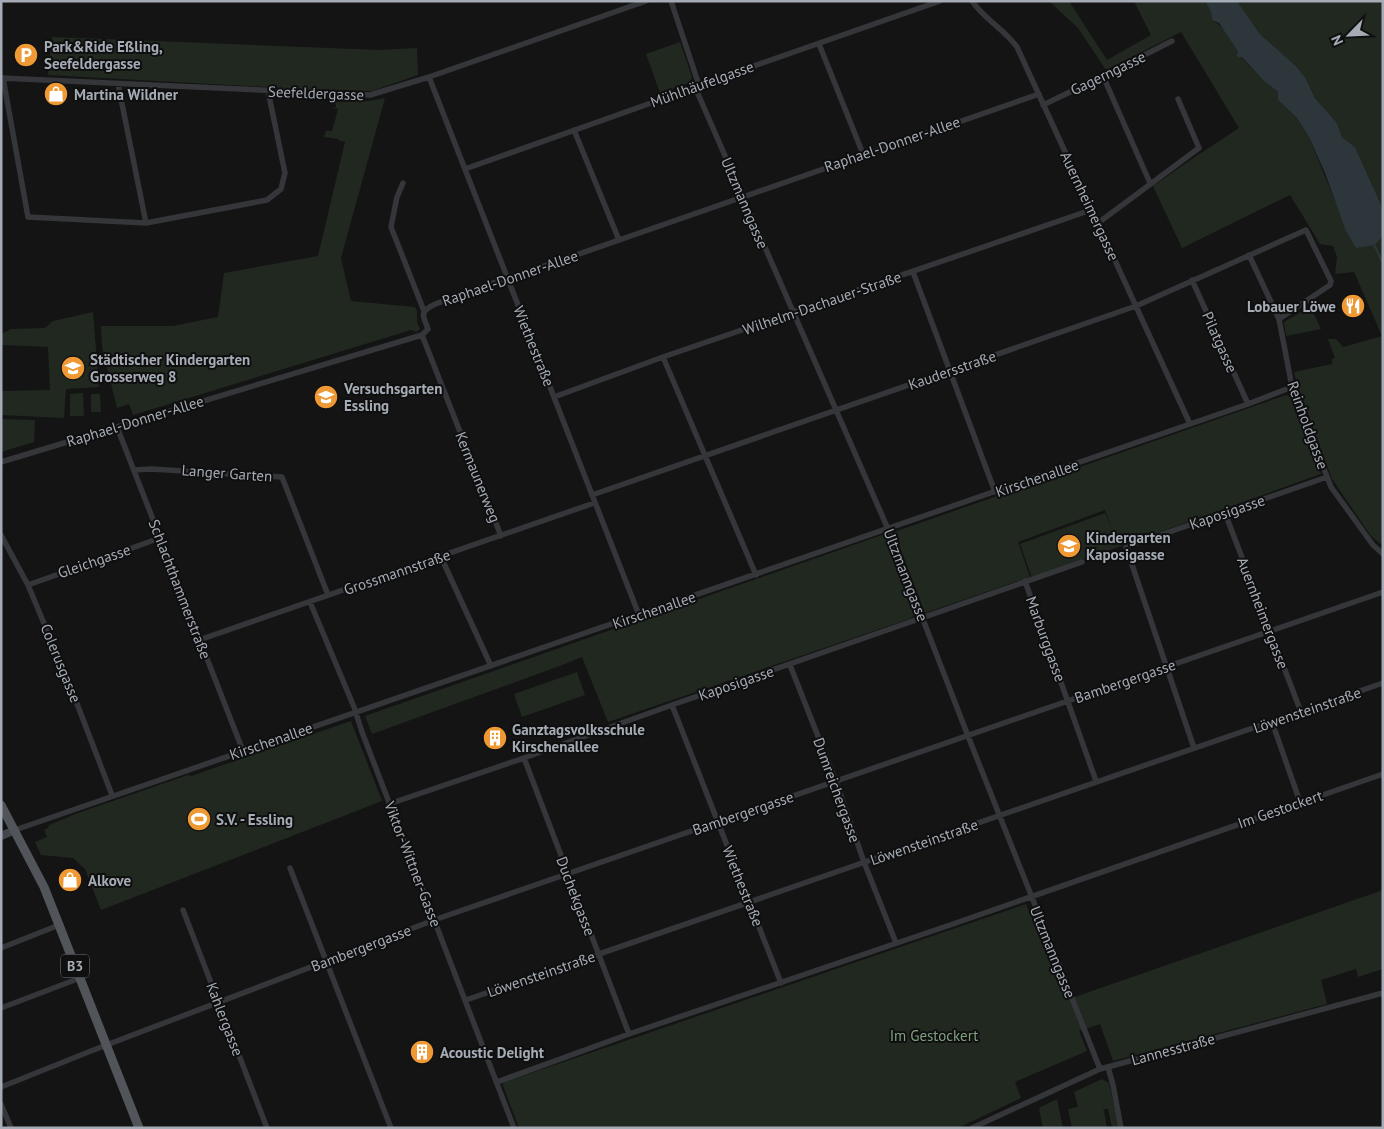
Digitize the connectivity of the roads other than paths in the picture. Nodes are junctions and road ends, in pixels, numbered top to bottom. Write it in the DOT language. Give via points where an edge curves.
graph roads {
  1 [pos="646,1"];
  2 [pos="671,1"];
  3 [pos="940,1"];
  4 [pos="972,1"];
  5 [pos="1172,40"];
  6 [pos="819,44"];
  7 [pos="1104,76"];
  8 [pos="429,77"];
  9 [pos="2,78"];
  10 [pos="118,84"];
  11 [pos="697,86"];
  12 [pos="268,91"];
  13 [pos="1039,94"];
  14 [pos="1178,99"];
  15 [pos="1044,105"];
  16 [pos="574,130"];
  17 [pos="863,154"];
  18 [pos="465,169"];
  19 [pos="403,183"];
  20 [pos="1150,183"];
  21 [pos="743,196"];
  22 [pos="1091,210"];
  23 [pos="146,223"];
  24 [pos="1098,223"];
  25 [pos="619,240"];
  26 [pos="1249,255"];
  27 [pos="913,272"];
  28 [pos="506,278"];
  29 [pos="1192,280"];
  30 [pos="1136,306"];
  31 [pos="424,311"];
  32 [pos="793,312"];
  33 [pos="1279,319"];
  34 [pos="422,335"];
  35 [pos="663,357"];
  36 [pos="951,371"];
  37 [pos="1292,387"];
  38 [pos="554,397"];
  39 [pos="1248,404"];
  40 [pos="836,410"];
  41 [pos="1190,424"];
  42 [pos="117,427"];
  43 [pos="705,456"];
  44 [pos="1,462"];
  45 [pos="134,470"];
  46 [pos="1327,477"];
  47 [pos="995,492"];
  48 [pos="592,495"];
  49 [pos="594,503"];
  50 [pos="1225,513"];
  51 [pos="888,528"];
  52 [pos="1,535"];
  53 [pos="502,536"];
  54 [pos="160,538"];
  55 [pos="1383,554"];
  56 [pos="441,557"];
  57 [pos="1082,562"];
  58 [pos="756,575"];
  59 [pos="1025,581"];
  60 [pos="28,585"];
  61 [pos="1383,592"];
  62 [pos="328,595"];
  63 [pos="310,602"];
  64 [pos="639,615"];
  65 [pos="922,617"];
  66 [pos="1269,631"];
  67 [pos="199,640"];
  68 [pos="790,665"];
  69 [pos="491,666"];
  70 [pos="1167,667"];
  71 [pos="1383,683"];
  72 [pos="1068,701"];
  73 [pos="672,705"];
  74 [pos="354,710"];
  75 [pos="1301,712"];
  76 [pos="1272,722"];
  77 [pos="968,736"];
  78 [pos="1194,748"];
  79 [pos="243,750"];
  80 [pos="524,758"];
  81 [pos="1383,774"];
  82 [pos="1096,781"];
  83 [pos="836,782"];
  84 [pos="112,795"];
  85 [pos="1300,802"];
  86 [pos="389,804"];
  87 [pos="1,805"];
  88 [pos="1000,816"];
  89 [pos="718,822"];
  90 [pos="14,830"];
  91 [pos="1,836"];
  92 [pos="864,862"];
  93 [pos="290,868"];
  94 [pos="568,873"];
  95 [pos="1031,896"];
  96 [pos="750,902"];
  97 [pos="183,910"];
  98 [pos="434,920"];
  99 [pos="59,925"];
  100 [pos="896,943"];
  101 [pos="1,948"];
  102 [pos="598,954"];
  103 [pos="326,960"];
  104 [pos="80,978"];
  105 [pos="781,983"];
  106 [pos="1383,993"];
  107 [pos="466,1000"];
  108 [pos="218,1002"];
  109 [pos="1,1008"];
  110 [pos="629,1034"];
  111 [pos="106,1045"];
  112 [pos="1108,1067"];
  113 [pos="1100,1069"];
  114 [pos="497,1082"];
  115 [pos="1,1087"];
  116 [pos="1,1104"];
  117 [pos="11,1128"];
  118 [pos="139,1128"];
  119 [pos="267,1128"];
  120 [pos="391,1128"];
  121 [pos="514,1128"];
  122 [pos="972,1128"];
  123 [pos="1121,1128"];
  1 -- 8 [label="street, Seefeldergasse"];
  2 -- 11 [label="street, Ultzmanngasse"];
  3 -- 6 [label="street, Mühlhäufelgasse"];
  4 -- 13 [label="street, Auernheimergasse" via="1017,46"];
  5 -- 7 [label="street, Gagerngasse"];
  6 -- 11 [label="street, Mühlhäufelgasse"];
  6 -- 17 [label="street"];
  7 -- 15 [label="street, Gagerngasse"];
  7 -- 20 [label="street"];
  8 -- 12 [label="street, Seefeldergasse" via="370,95"];
  8 -- 18 [label="street, Wiethestraße"];
  9 -- 10 [label="street, Seefeldergasse"];
  9 -- 23 [label="street" via="28,217"];
  10 -- 12 [label="street, Seefeldergasse"];
  10 -- 23 [label="street"];
  11 -- 16 [label="street, Mühlhäufelgasse"];
  11 -- 21 [label="street, Ultzmanngasse"];
  12 -- 23 [label="street" via="285,173 280,189 267,200"];
  13 -- 15 [label="street, Auernheimergasse"];
  13 -- 17 [label="street, Raphael-Donner-Allee"];
  14 -- 20 [label="street" via="1199,148"];
  15 -- 22 [label="street, Auernheimergasse"];
  16 -- 18 [label="street, Mühlhäufelgasse"];
  16 -- 25 [label="street"];
  17 -- 21 [label="street, Raphael-Donner-Allee"];
  18 -- 28 [label="street, Wiethestraße"];
  19 -- 31 [label="street" via="391,227"];
  20 -- 24 [label="street"];
  21 -- 25 [label="street, Raphael-Donner-Allee"];
  21 -- 32 [label="street, Ultzmanngasse"];
  22 -- 24 [label="street, Auernheimergasse"];
  22 -- 27 [label="street, Wilhelm-Dachauer-Straße"];
  24 -- 30 [label="street, Auernheimergasse"];
  25 -- 28 [label="street, Raphael-Donner-Allee"];
  26 -- 29 [label="street, Kaudersstraße"];
  26 -- 33 [label="street, Reinholdgasse"];
  26 -- 33 [label="street, Kaudersstraße" via="1306,230 1331,281 1330,286"];
  27 -- 32 [label="street, Wilhelm-Dachauer-Straße"];
  27 -- 36 [label="street"];
  28 -- 31 [label="street, Raphael-Donner-Allee"];
  28 -- 38 [label="street, Wiethestraße"];
  29 -- 30 [label="street, Kaudersstraße"];
  29 -- 39 [label="street, Pilatgasse"];
  30 -- 36 [label="street, Kaudersstraße"];
  30 -- 41 [label="street, Auernheimergasse"];
  31 -- 34 [label="street, Raphael-Donner-Allee" via="428,329"];
  32 -- 35 [label="street, Wilhelm-Dachauer-Straße"];
  32 -- 40 [label="street, Ultzmanngasse"];
  33 -- 37 [label="street, Reinholdgasse"];
  34 -- 42 [label="street, Raphael-Donner-Allee"];
  34 -- 53 [label="street, Kermaunerweg"];
  35 -- 38 [label="street, Wilhelm-Dachauer-Straße"];
  35 -- 43 [label="street"];
  36 -- 40 [label="street, Kaudersstraße"];
  36 -- 47 [label="street"];
  37 -- 39 [label="street, Kirschenallee"];
  37 -- 46 [label="street, Reinholdgasse"];
  38 -- 48 [label="street, Wiethestraße"];
  39 -- 41 [label="street, Kirschenallee"];
  40 -- 43 [label="street, Kaudersstraße"];
  40 -- 51 [label="street, Ultzmanngasse"];
  41 -- 47 [label="street, Kirschenallee"];
  42 -- 44 [label="street, Raphael-Donner-Allee"];
  42 -- 45 [label="street, Schlachthammerstraße"];
  43 -- 48 [label="street, Kaudersstraße"];
  43 -- 58 [label="street"];
  45 -- 54 [label="street, Schlachthammerstraße"];
  45 -- 62 [label="street, Langer Garten" via="282,477"];
  46 -- 50 [label="street, Kaposigasse"];
  46 -- 55 [label="street, Reinholdgasse" via="1373,546"];
  47 -- 51 [label="street, Kirschenallee"];
  48 -- 49 [label="street, Wiethestraße"];
  49 -- 53 [label="street, Grossmannstraße"];
  49 -- 64 [label="street, Wiethestraße"];
  50 -- 66 [label="street, Auernheimergasse"];
  50 -- 70 [label="street, Kaposigasse" via="1126,547"];
  51 -- 58 [label="street, Kirschenallee"];
  51 -- 65 [label="street, Ultzmanngasse"];
  52 -- 60 [label="street, Colerusgasse"];
  53 -- 56 [label="street, Grossmannstraße"];
  54 -- 60 [label="street, Gleichgasse"];
  54 -- 67 [label="street, Schlachthammerstraße"];
  56 -- 62 [label="street, Grossmannstraße"];
  56 -- 69 [label="street"];
  57 -- 59 [label="street, Kaposigasse"];
  58 -- 64 [label="street, Kirschenallee"];
  59 -- 65 [label="street, Kaposigasse"];
  59 -- 72 [label="street, Marburggasse"];
  60 -- 84 [label="street, Colerusgasse"];
  61 -- 66 [label="street, Bambergergasse"];
  62 -- 63 [label="street, Grossmannstraße"];
  63 -- 67 [label="street, Grossmannstraße"];
  63 -- 74 [label="street, Viktor-Wittner-Gasse"];
  64 -- 69 [label="street, Kirschenallee"];
  65 -- 68 [label="street, Kaposigasse"];
  65 -- 77 [label="street, Ultzmanngasse"];
  66 -- 70 [label="street, Bambergergasse"];
  66 -- 75 [label="street, Auernheimergasse"];
  67 -- 79 [label="street, Schlachthammerstraße"];
  68 -- 73 [label="street, Kaposigasse"];
  68 -- 83 [label="street, Dumreichergasse"];
  69 -- 74 [label="street, Kirschenallee"];
  70 -- 72 [label="street, Bambergergasse"];
  70 -- 78 [label="street"];
  71 -- 75 [label="street, Löwensteinstraße"];
  72 -- 77 [label="street, Bambergergasse"];
  72 -- 82 [label="street, Marburggasse"];
  73 -- 80 [label="street, Kaposigasse"];
  73 -- 89 [label="street, Wiethestraße"];
  74 -- 79 [label="street, Kirschenallee"];
  74 -- 86 [label="street, Viktor-Wittner-Gasse"];
  75 -- 76 [label="street, Löwensteinstraße"];
  76 -- 78 [label="street, Löwensteinstraße"];
  76 -- 85 [label="street"];
  77 -- 83 [label="street, Bambergergasse"];
  77 -- 88 [label="street, Ultzmanngasse"];
  78 -- 82 [label="street, Löwensteinstraße"];
  79 -- 84 [label="street, Kirschenallee"];
  80 -- 86 [label="street, Kaposigasse"];
  80 -- 94 [label="street, Duchekgasse"];
  81 -- 85 [label="street, Im Gestockert"];
  82 -- 88 [label="street, Löwensteinstraße"];
  83 -- 89 [label="street, Bambergergasse"];
  83 -- 92 [label="street, Dumreichergasse"];
  84 -- 90 [label="street, Kirschenallee"];
  85 -- 95 [label="street, Im Gestockert"];
  86 -- 98 [label="street, Viktor-Wittner-Gasse"];
  87 -- 90 [label="main road, B3"];
  88 -- 92 [label="street, Löwensteinstraße"];
  88 -- 95 [label="street, Ultzmanngasse"];
  89 -- 94 [label="street, Bambergergasse"];
  89 -- 96 [label="street, Wiethestraße"];
  90 -- 91 [label="street"];
  90 -- 99 [label="main road, B3"];
  92 -- 96 [label="street, Löwensteinstraße"];
  92 -- 100 [label="street, Dumreichergasse"];
  93 -- 103 [label="street"];
  94 -- 98 [label="street, Bambergergasse"];
  94 -- 102 [label="street, Duchekgasse"];
  95 -- 100 [label="street, Im Gestockert"];
  95 -- 113 [label="street, Ultzmanngasse"];
  96 -- 102 [label="street, Löwensteinstraße"];
  96 -- 105 [label="street, Wiethestraße"];
  97 -- 108 [label="street, Kahlergasse"];
  98 -- 103 [label="street, Bambergergasse"];
  98 -- 107 [label="street, Viktor-Wittner-Gasse"];
  99 -- 101 [label="street"];
  99 -- 104 [label="main road, B3"];
  100 -- 105 [label="street, Im Gestockert"];
  102 -- 107 [label="street, Löwensteinstraße"];
  102 -- 110 [label="street, Duchekgasse"];
  103 -- 108 [label="street, Bambergergasse"];
  103 -- 120 [label="street"];
  104 -- 109 [label="street"];
  104 -- 111 [label="main road, B3"];
  105 -- 110 [label="street, Im Gestockert"];
  106 -- 112 [label="street, Lannesstraße"];
  107 -- 114 [label="street, Viktor-Wittner-Gasse"];
  108 -- 111 [label="street, Bambergergasse"];
  108 -- 119 [label="street, Kahlergasse"];
  110 -- 114 [label="street, Im Gestockert"];
  111 -- 115 [label="street, Bambergergasse"];
  111 -- 118 [label="main road, B3"];
  112 -- 113 [label="street, Lannesstraße"];
  112 -- 123 [label="street"];
  113 -- 122 [label="street, Lannesstraße"];
  114 -- 121 [label="street, Viktor-Wittner-Gasse"];
  116 -- 117 [label="street"];
}
